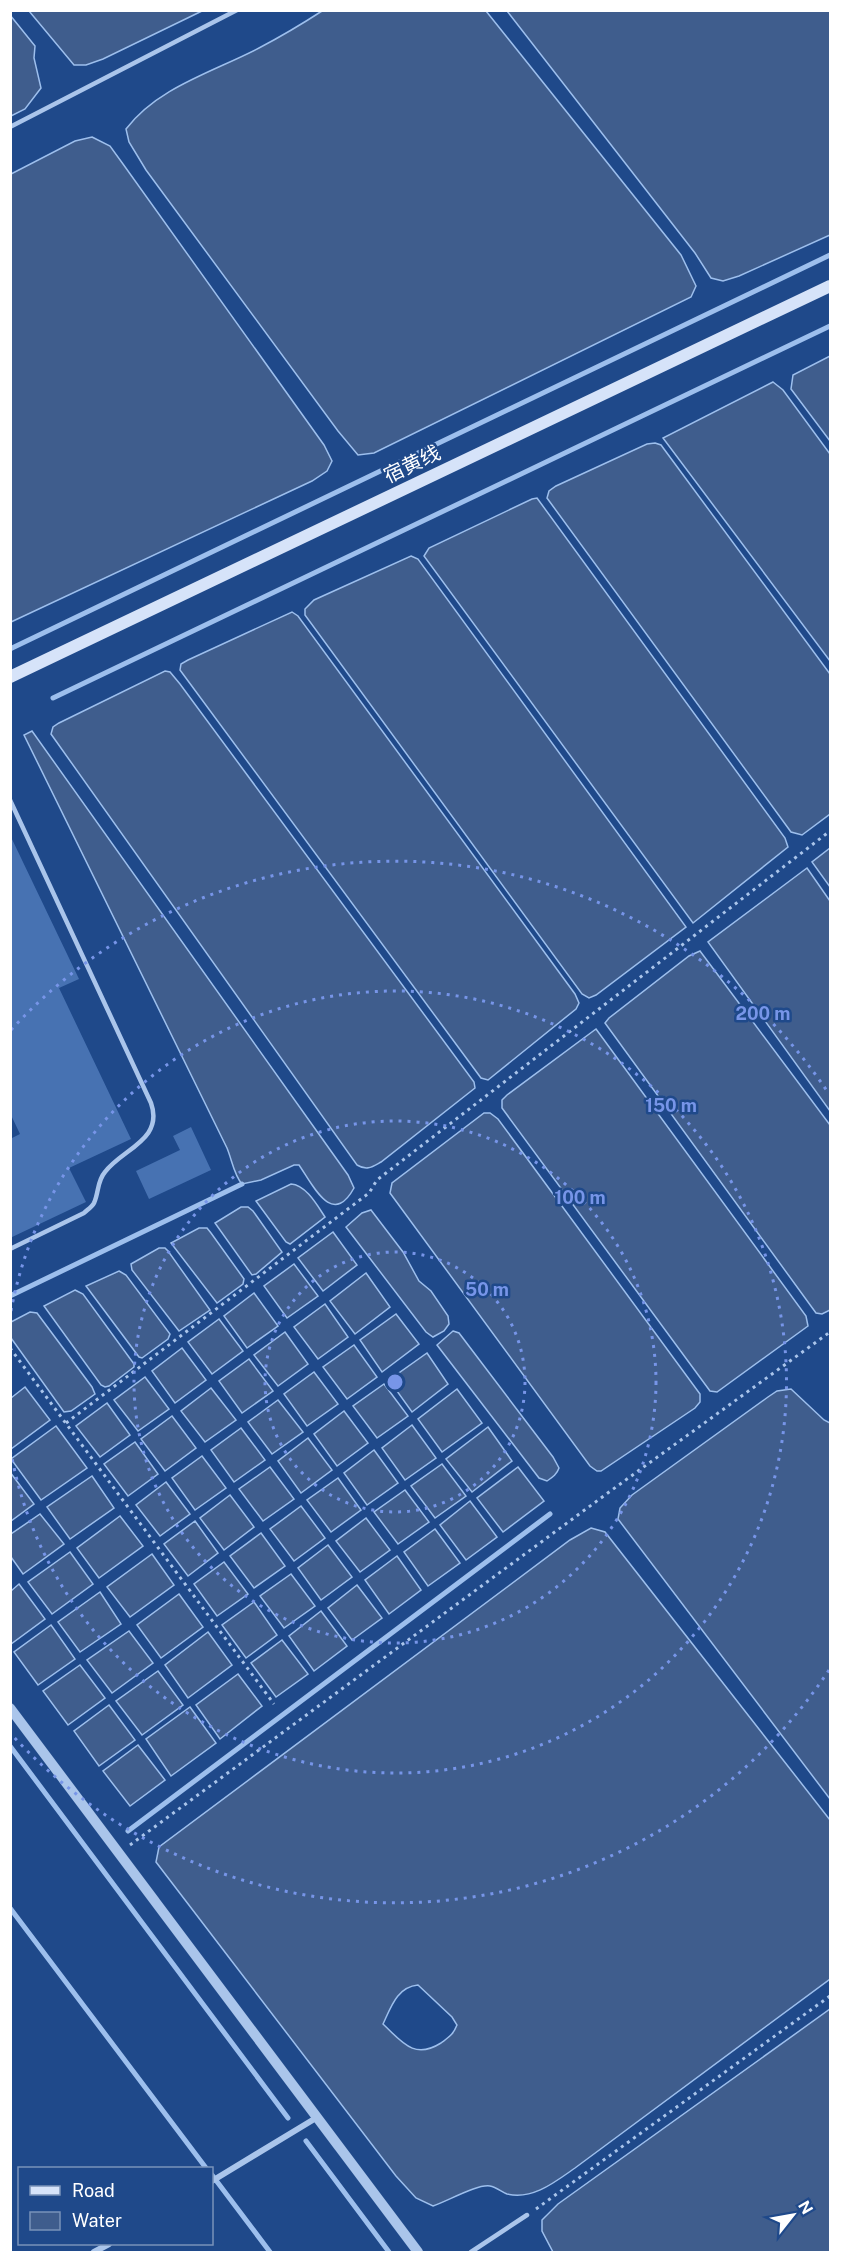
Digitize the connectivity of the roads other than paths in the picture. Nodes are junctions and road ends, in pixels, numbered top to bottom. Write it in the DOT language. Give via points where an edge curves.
graph roads {
  1 [pos="237,10"];
  2 [pos="10,127"];
  3 [pos="831,286"];
  4 [pos="10,677"];
  5 [pos="10,800"];
  6 [pos="10,1249"];
  7 [pos="10,1708"];
  8 [pos="316,2118"];
  9 [pos="213,2180"];
  10 [pos="528,2215"];
  11 [pos="107,2245"];
  12 [pos="94,2253"];
  13 [pos="418,2253"];
  14 [pos="471,2253"];
  1 -- 2 [label="lane"];
  3 -- 4 [label="main road, 宿黄线"];
  5 -- 6 [label="lane" via="151,1103 154,1120 135,1148 104,1172 94,1204 84,1213"];
  7 -- 8 [label="street"];
  8 -- 9 [label="street"];
  8 -- 13 [label="street"];
  10 -- 14 [label="lane"];
  11 -- 12 [label="street"];
}
